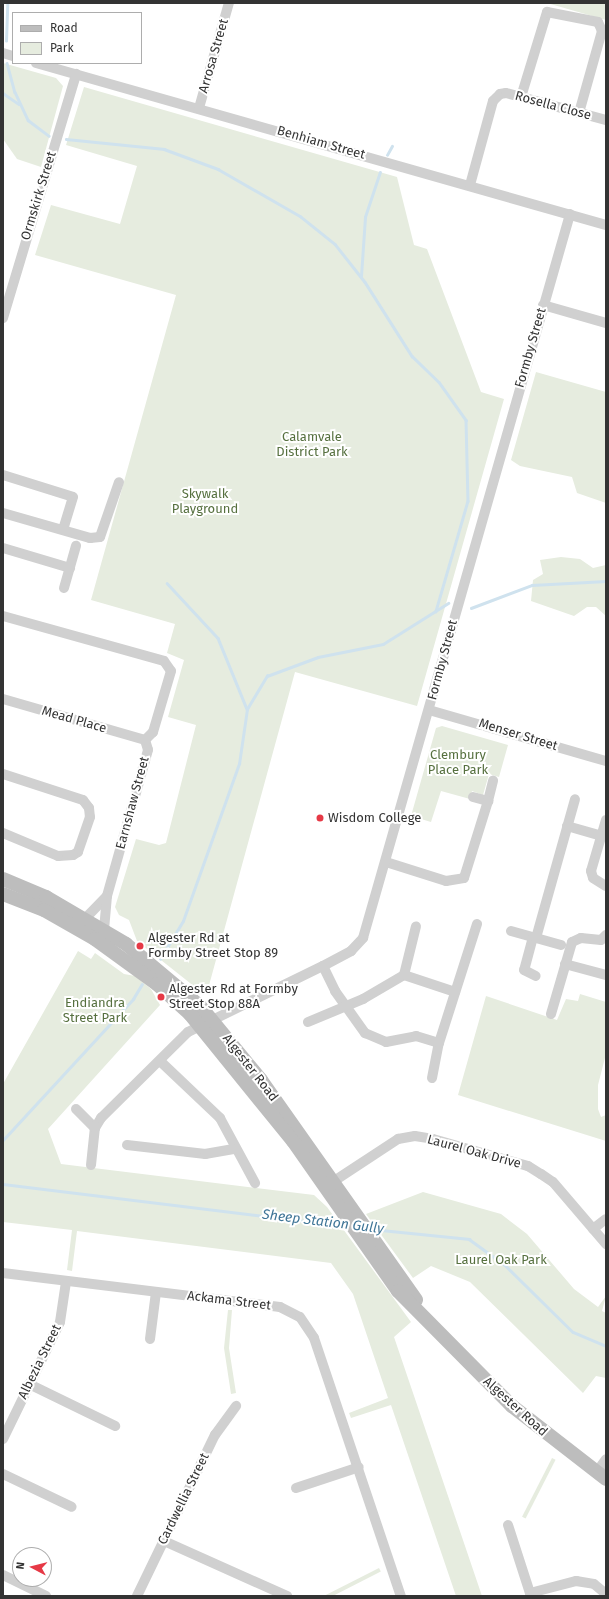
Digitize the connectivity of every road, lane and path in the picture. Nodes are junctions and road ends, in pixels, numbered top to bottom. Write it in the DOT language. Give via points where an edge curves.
graph roads {
  1 [pos="229,3"];
  2 [pos="40,64"];
  3 [pos="76,74"];
  4 [pos="521,96"];
  5 [pos="199,108"];
  6 [pos="579,113"];
  7 [pos="606,120"];
  8 [pos="470,185"];
  9 [pos="570,214"];
  10 [pos="606,225"];
  11 [pos="543,305"];
  12 [pos="4,314"];
  13 [pos="606,323"];
  14 [pos="3,475"];
  15 [pos="119,482"];
  16 [pos="3,513"];
  17 [pos="63,530"];
  18 [pos="76,546"];
  19 [pos="3,548"];
  20 [pos="70,568"];
  21 [pos="64,588"];
  22 [pos="3,616"];
  23 [pos="3,699"];
  24 [pos="430,710"];
  25 [pos="146,740"];
  26 [pos="606,761"];
  27 [pos="3,774"];
  28 [pos="493,781"];
  29 [pos="473,797"];
  30 [pos="575,799"];
  31 [pos="488,801"];
  32 [pos="606,820"];
  33 [pos="567,826"];
  34 [pos="3,833"];
  35 [pos="601,836"];
  36 [pos="386,862"];
  37 [pos="3,879"];
  38 [pos="606,886"];
  39 [pos="3,894"];
  40 [pos="107,896"];
  41 [pos="86,918"];
  42 [pos="477,924"];
  43 [pos="416,926"];
  44 [pos="104,930"];
  45 [pos="510,931"];
  46 [pos="606,935"];
  47 [pos="535,938"];
  48 [pos="561,945"];
  49 [pos="565,964"];
  50 [pos="323,966"];
  51 [pos="404,975"];
  52 [pos="606,975"];
  53 [pos="536,976"];
  54 [pos="456,992"];
  55 [pos="345,1006"];
  56 [pos="551,1014"];
  57 [pos="205,1022"];
  58 [pos="308,1022"];
  59 [pos="439,1043"];
  60 [pos="160,1061"];
  61 [pos="432,1078"];
  62 [pos="76,1109"];
  63 [pos="95,1128"];
  64 [pos="127,1145"];
  65 [pos="234,1149"];
  66 [pos="91,1165"];
  67 [pos="255,1183"];
  68 [pos="329,1184"];
  69 [pos="606,1220"];
  70 [pos="593,1229"];
  71 [pos="606,1244"];
  72 [pos="3,1273"];
  73 [pos="66,1282"];
  74 [pos="156,1292"];
  75 [pos="150,1339"];
  76 [pos="29,1384"];
  77 [pos="236,1406"];
  78 [pos="115,1426"];
  79 [pos="3,1439"];
  80 [pos="606,1459"];
  81 [pos="358,1467"];
  82 [pos="3,1474"];
  83 [pos="601,1476"];
  84 [pos="296,1488"];
  85 [pos="72,1507"];
  86 [pos="508,1525"];
  87 [pos="164,1541"];
  88 [pos="3,1575"];
  89 [pos="606,1594"];
  90 [pos="531,1595"];
  91 [pos="46,1596"];
  92 [pos="137,1596"];
  93 [pos="287,1596"];
  94 [pos="401,1596"];
  1 -- 5 [label="street, Arrosa Street"];
  2 -- 3 [label="street, Benhiam Street"];
  3 -- 5 [label="street, Benhiam Street"];
  3 -- 12 [label="street, Ormskirk Street"];
  4 -- 6 [label="street, Rosella Close"];
  4 -- 6 [label="street" via="548,12 598,22 602,30"];
  4 -- 8 [label="street, Rosella Close" via="500,94 493,101"];
  5 -- 8 [label="street, Benhiam Street"];
  6 -- 7 [label="street, Rosella Close"];
  8 -- 9 [label="street, Benhiam Street"];
  9 -- 10 [label="street, Benhiam Street"];
  9 -- 11 [label="street, Formby Street"];
  11 -- 13 [label="street"];
  11 -- 24 [label="street, Formby Street"];
  14 -- 17 [label="street" via="73,497"];
  15 -- 17 [label="street" via="100,537 90,538"];
  16 -- 17 [label="street"];
  18 -- 20 [label="street"];
  19 -- 20 [label="street"];
  20 -- 21 [label="street"];
  22 -- 25 [label="street, Earnshaw Street" via="169,665 170,676 154,732"];
  23 -- 25 [label="street, Mead Place"];
  24 -- 26 [label="street, Menser Street"];
  24 -- 36 [label="street, Formby Street"];
  25 -- 40 [label="street, Earnshaw Street" via="148,750"];
  27 -- 34 [label="street" via="83,800 89,808 90,817 78,852 73,855 58,856"];
  28 -- 31 [label="street"];
  29 -- 31 [label="street"];
  30 -- 33 [label="street"];
  31 -- 36 [label="street" via="464,878 446,881"];
  32 -- 35 [label="street"];
  33 -- 35 [label="street"];
  33 -- 47 [label="street"];
  35 -- 38 [label="street" via="591,871 593,878"];
  36 -- 50 [label="street, Formby Street" via="363,938 351,951"];
  37 -- 41 [label="main road, Algester Road"];
  39 -- 57 [label="main road, Algester Road" via="44,910 95,939"];
  40 -- 41 [label="street, Earnshaw Street"];
  40 -- 44 [label="street"];
  41 -- 44 [label="main road, Algester Road"];
  42 -- 54 [label="street"];
  43 -- 51 [label="street"];
  44 -- 57 [label="main road, Algester Road" via="176,983"];
  45 -- 47 [label="street"];
  46 -- 49 [label="street" via="596,941 576,938"];
  47 -- 48 [label="street"];
  47 -- 53 [label="street" via="524,970"];
  49 -- 52 [label="street"];
  49 -- 56 [label="street"];
  50 -- 55 [label="street"];
  50 -- 57 [label="street, Formby Street"];
  51 -- 54 [label="street"];
  51 -- 55 [label="street"];
  54 -- 59 [label="street"];
  55 -- 58 [label="street"];
  55 -- 59 [label="street" via="365,1033 386,1042 416,1036"];
  57 -- 60 [label="street, Formby Street"];
  57 -- 68 [label="main road, Algester Road" via="261,1080"];
  59 -- 61 [label="street"];
  60 -- 63 [label="street, Formby Street"];
  60 -- 65 [label="street" via="220,1118 232,1136"];
  62 -- 63 [label="street"];
  63 -- 66 [label="street"];
  64 -- 65 [label="street" via="205,1154"];
  65 -- 67 [label="street"];
  68 -- 70 [label="street, Laurel Oak Drive" via="388,1143 415,1136 427,1138 528,1166 553,1182"];
  68 -- 83 [label="main road, Algester Road" via="370,1244 433,1326 512,1406"];
  69 -- 70 [label="street"];
  70 -- 71 [label="street, Laurel Oak Drive"];
  72 -- 73 [label="street, Ackama Street"];
  73 -- 74 [label="street, Ackama Street"];
  73 -- 76 [label="street, Albezia Street" via="60,1322"];
  74 -- 75 [label="street"];
  74 -- 81 [label="street, Ackama Street" via="280,1307 300,1317 314,1338"];
  76 -- 78 [label="street"];
  76 -- 79 [label="street, Albezia Street"];
  77 -- 87 [label="street, Cardwellia Street" via="215,1435"];
  80 -- 83 [label="street"];
  81 -- 84 [label="street"];
  81 -- 94 [label="street, Ackama Street"];
  82 -- 85 [label="street"];
  86 -- 90 [label="street"];
  87 -- 92 [label="street, Cardwellia Street"];
  87 -- 93 [label="street"];
  88 -- 91 [label="street"];
  89 -- 90 [label="street" via="594,1584 576,1581"];
}
